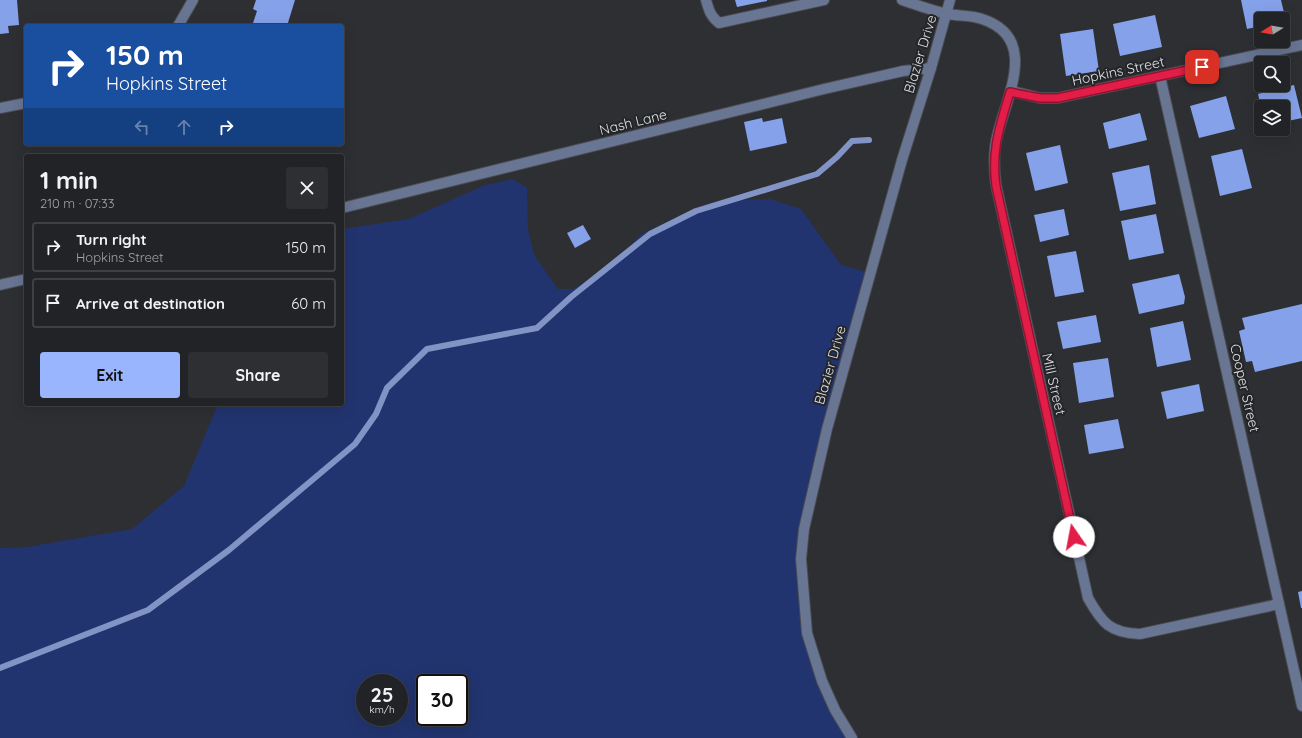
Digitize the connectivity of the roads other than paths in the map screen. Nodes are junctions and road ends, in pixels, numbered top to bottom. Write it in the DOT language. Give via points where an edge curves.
graph roads {
  1 [pos="193,0"];
  2 [pos="706,0"];
  3 [pos="824,0"];
  4 [pos="902,0"];
  5 [pos="950,0"];
  6 [pos="947,14"];
  7 [pos="179,24"];
  8 [pos="1302,45"];
  9 [pos="931,68"];
  10 [pos="1160,76"];
  11 [pos="1010,92"];
  12 [pos="24,103"];
  13 [pos="0,108"];
  14 [pos="344,208"];
  15 [pos="24,279"];
  16 [pos="0,285"];
  17 [pos="1280,604"];
  18 [pos="1302,706"];
  19 [pos="852,738"];
  1 -- 7 [label="street"];
  2 -- 3 [label="street" via="712,18 719,22"];
  4 -- 6 [label="street, Mill Street"];
  5 -- 6 [label="street, Blazier Drive"];
  6 -- 9 [label="street, Blazier Drive"];
  6 -- 11 [label="street, Mill Street" via="981,18 999,27 1012,41 1016,62"];
  8 -- 10 [label="street, Hopkins Street"];
  9 -- 14 [label="street, Nash Lane" via="903,71 824,89"];
  9 -- 19 [label="street, Blazier Drive" via="902,160 827,429 804,529 801,559 807,633 822,681 835,710"];
  10 -- 11 [label="street, Hopkins Street" via="1058,98 1040,98"];
  10 -- 17 [label="street, Cooper Street"];
  11 -- 17 [label="street, Mill Street" via="994,153 996,186 1088,598 1098,616 1110,627 1125,634 1140,634"];
  12 -- 13 [label="street"];
  15 -- 16 [label="street"];
  17 -- 18 [label="street, Cooper Street"];
}
